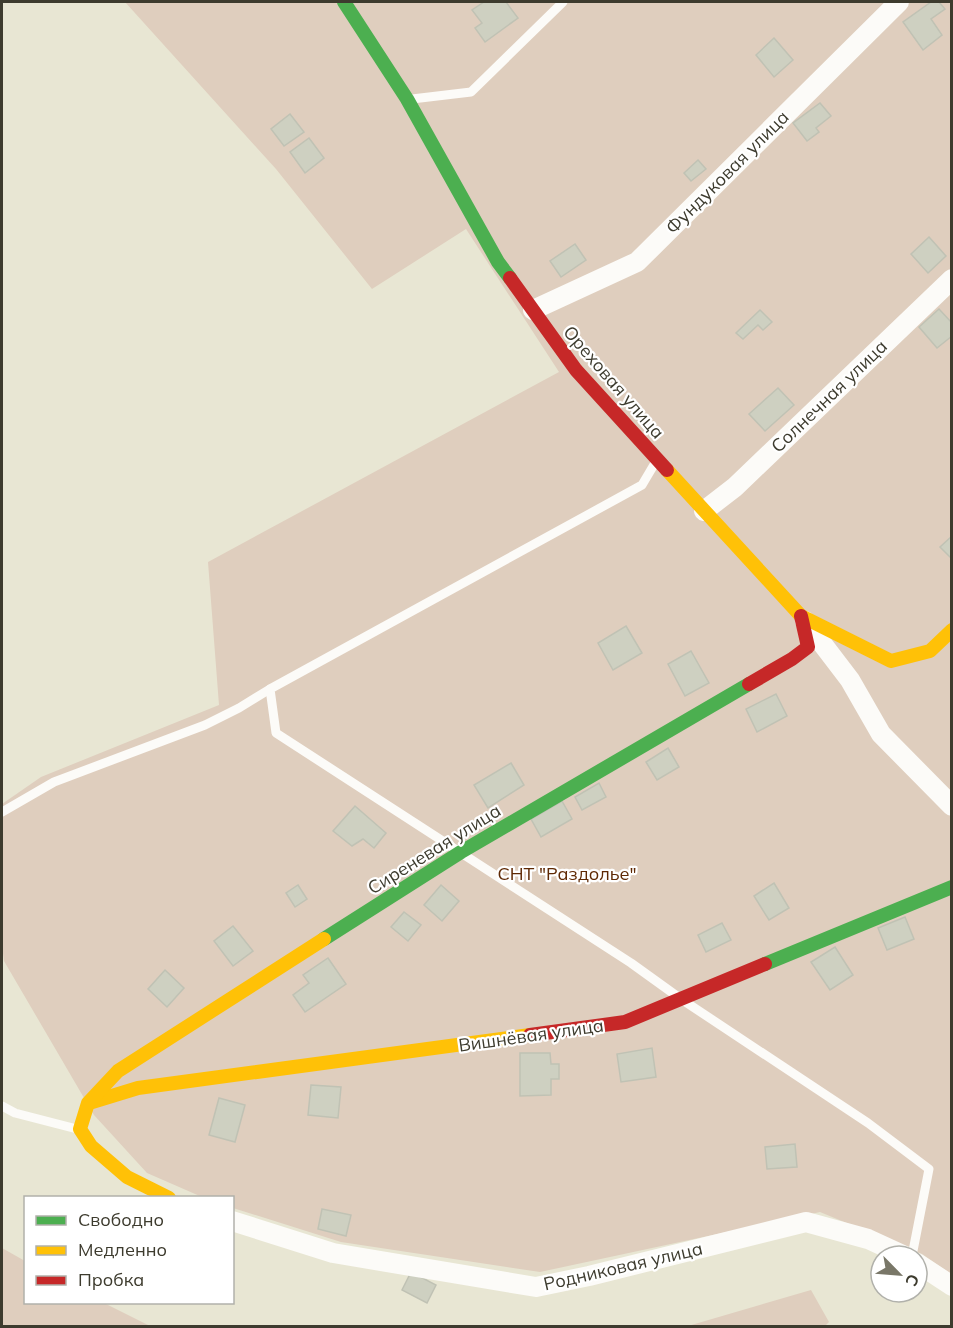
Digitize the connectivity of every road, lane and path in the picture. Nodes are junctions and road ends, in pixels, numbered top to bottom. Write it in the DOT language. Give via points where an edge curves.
graph roads {
  1 [pos="344,2"];
  2 [pos="562,2"];
  3 [pos="899,2"];
  4 [pos="407,99"];
  5 [pos="951,279"];
  6 [pos="532,310"];
  7 [pos="657,460"];
  8 [pos="704,511"];
  9 [pos="801,616"];
  10 [pos="951,630"];
  11 [pos="270,689"];
  12 [pos="951,806"];
  13 [pos="2,812"];
  14 [pos="461,852"];
  15 [pos="951,887"];
  16 [pos="681,999"];
  17 [pos="88,1103"];
  18 [pos="2,1106"];
  19 [pos="80,1129"];
  20 [pos="167,1196"];
  21 [pos="234,1222"];
  22 [pos="879,1244"];
  23 [pos="914,1244"];
  24 [pos="929,1271"];
  25 [pos="951,1286"];
  1 -- 4 [label="street, Ореховая улица"];
  2 -- 4 [label="lane" via="471,92"];
  3 -- 6 [label="street, Фундуковая улица" via="637,262"];
  4 -- 6 [label="street, Ореховая улица" via="498,261"];
  5 -- 8 [label="street, Солнечная улица" via="735,487"];
  6 -- 7 [label="street, Ореховая улица" via="576,370"];
  7 -- 8 [label="street, Ореховая улица"];
  7 -- 11 [label="lane" via="642,485"];
  8 -- 9 [label="street, Ореховая улица"];
  9 -- 10 [label="street, Ореховая улица" via="891,661 930,651"];
  9 -- 12 [label="street" via="850,680 881,734"];
  9 -- 14 [label="street, Сиреневая улица" via="808,647 792,659"];
  11 -- 13 [label="lane" via="205,725 54,782"];
  11 -- 14 [label="lane" via="276,733"];
  14 -- 16 [label="lane"];
  14 -- 17 [label="street, Сиреневая улица" via="118,1071"];
  15 -- 16 [label="street, Вишнёвая улица"];
  16 -- 17 [label="street, Вишнёвая улица" via="625,1022 138,1088"];
  16 -- 23 [label="lane" via="868,1123 929,1169"];
  17 -- 19 [label="street, Сиреневая улица"];
  18 -- 19 [label="lane" via="15,1113"];
  19 -- 20 [label="street" via="91,1146 127,1177"];
  21 -- 22 [label="street, Родниковая улица" via="333,1253 536,1287 806,1222"];
  24 -- 25 [label="street"];
}
